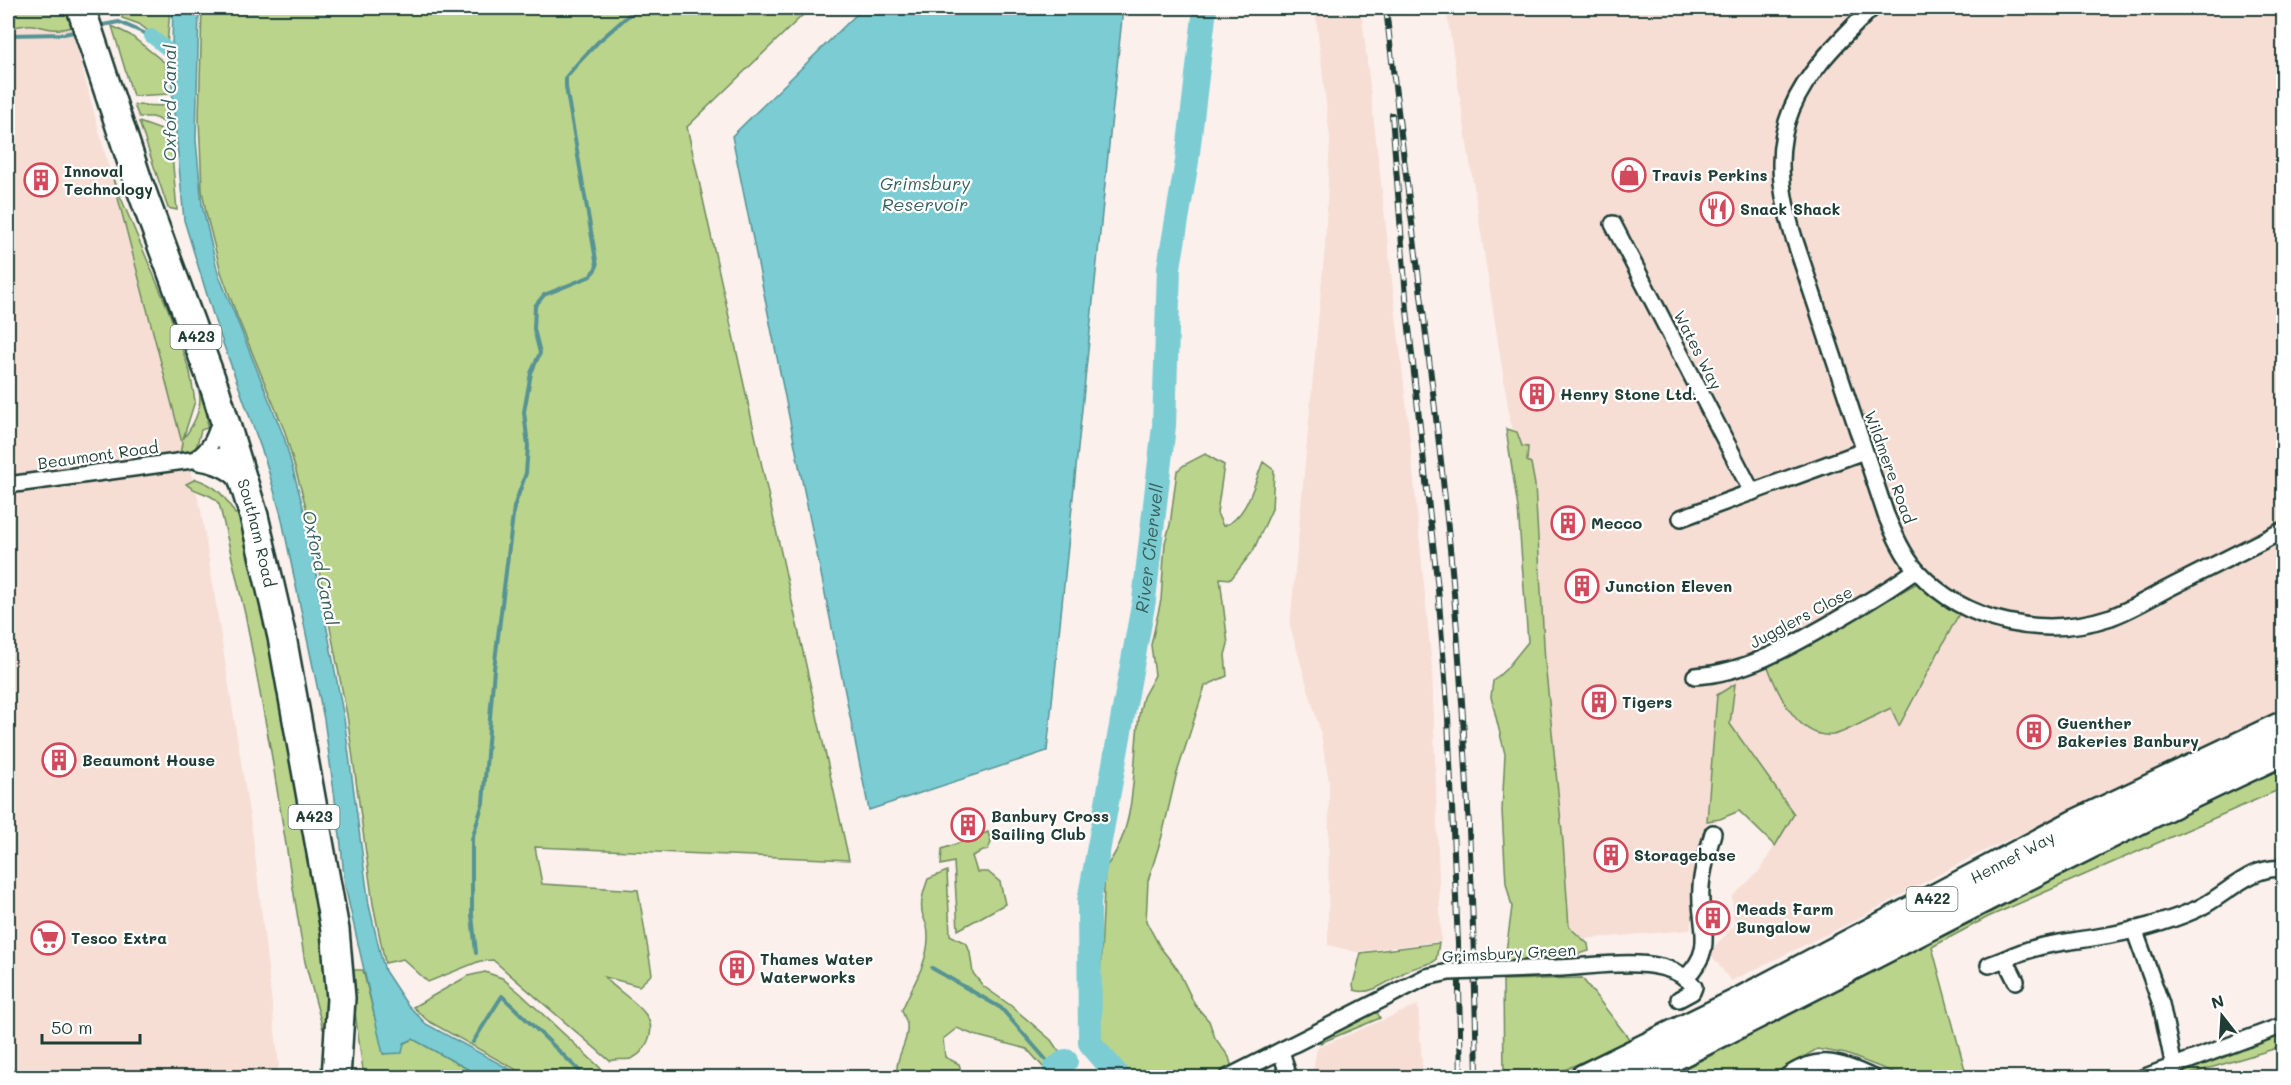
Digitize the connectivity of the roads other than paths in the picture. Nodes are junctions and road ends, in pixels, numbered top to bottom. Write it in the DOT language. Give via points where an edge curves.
graph roads {
  1 [pos="1872,8"];
  2 [pos="84,21"];
  3 [pos="1613,224"];
  4 [pos="220,403"];
  5 [pos="1864,451"];
  6 [pos="236,454"];
  7 [pos="193,461"];
  8 [pos="8,485"];
  9 [pos="245,488"];
  10 [pos="1752,492"];
  11 [pos="1680,518"];
  12 [pos="2283,530"];
  13 [pos="1916,570"];
  14 [pos="1695,676"];
  15 [pos="2283,725"];
  16 [pos="2283,751"];
  17 [pos="1713,833"];
  18 [pos="2283,869"];
  19 [pos="2134,929"];
  20 [pos="2005,959"];
  21 [pos="1989,965"];
  22 [pos="1685,978"];
  23 [pos="2016,981"];
  24 [pos="1679,999"];
  25 [pos="2283,1025"];
  26 [pos="1281,1051"];
  27 [pos="2174,1067"];
  28 [pos="336,1077"];
  29 [pos="1227,1077"];
  30 [pos="1289,1077"];
  31 [pos="1584,1077"];
  32 [pos="1630,1077"];
  33 [pos="1785,1077"];
  34 [pos="1873,1077"];
  35 [pos="2142,1077"];
  1 -- 5 [label="street, Wildmere Road" via="1805,80 1788,118 1780,158 1787,216"];
  2 -- 4 [label="highway, Southam Road / A423"];
  3 -- 10 [label="street, Wates Way"];
  4 -- 6 [label="highway, Southam Road / A423"];
  4 -- 7 [label="street" via="214,437"];
  5 -- 10 [label="street"];
  5 -- 13 [label="street, Wildmere Road" via="1894,534"];
  6 -- 7 [label="street, Beaumont Road"];
  6 -- 9 [label="highway, Southam Road / A423"];
  7 -- 8 [label="street, Beaumont Road"];
  7 -- 9 [label="street, Beaumont Road" via="222,468"];
  9 -- 28 [label="highway, Southam Road / A423" via="282,637 335,930 341,998"];
  10 -- 11 [label="street"];
  12 -- 13 [label="street, Wildmere Road" via="2114,616 2076,626 2033,627 1990,618 1954,601"];
  13 -- 14 [label="street, Jugglers Close" via="1880,595 1767,657 1729,671"];
  15 -- 31 [label="highway, Hennef Way / A422" via="2075,825 1758,992"];
  16 -- 32 [label="highway, Hennef Way / A422" via="2116,830 1778,1006"];
  17 -- 22 [label="street" via="1701,881 1703,949 1698,966"];
  18 -- 19 [label="street" via="2262,870 2194,911"];
  19 -- 20 [label="street" via="2042,945"];
  19 -- 27 [label="street" via="2159,996"];
  20 -- 21 [label="street"];
  20 -- 23 [label="street"];
  22 -- 24 [label="street" via="1694,990"];
  22 -- 26 [label="street, Grimsbury Green, bridge" via="1661,968 1628,963 1449,972 1426,977"];
  25 -- 27 [label="street"];
  26 -- 29 [label="street, Grimsbury Green"];
  26 -- 30 [label="street"];
  27 -- 35 [label="street"];
  33 -- 34 [label="street" via="1824,1062 1841,1064"];
}
